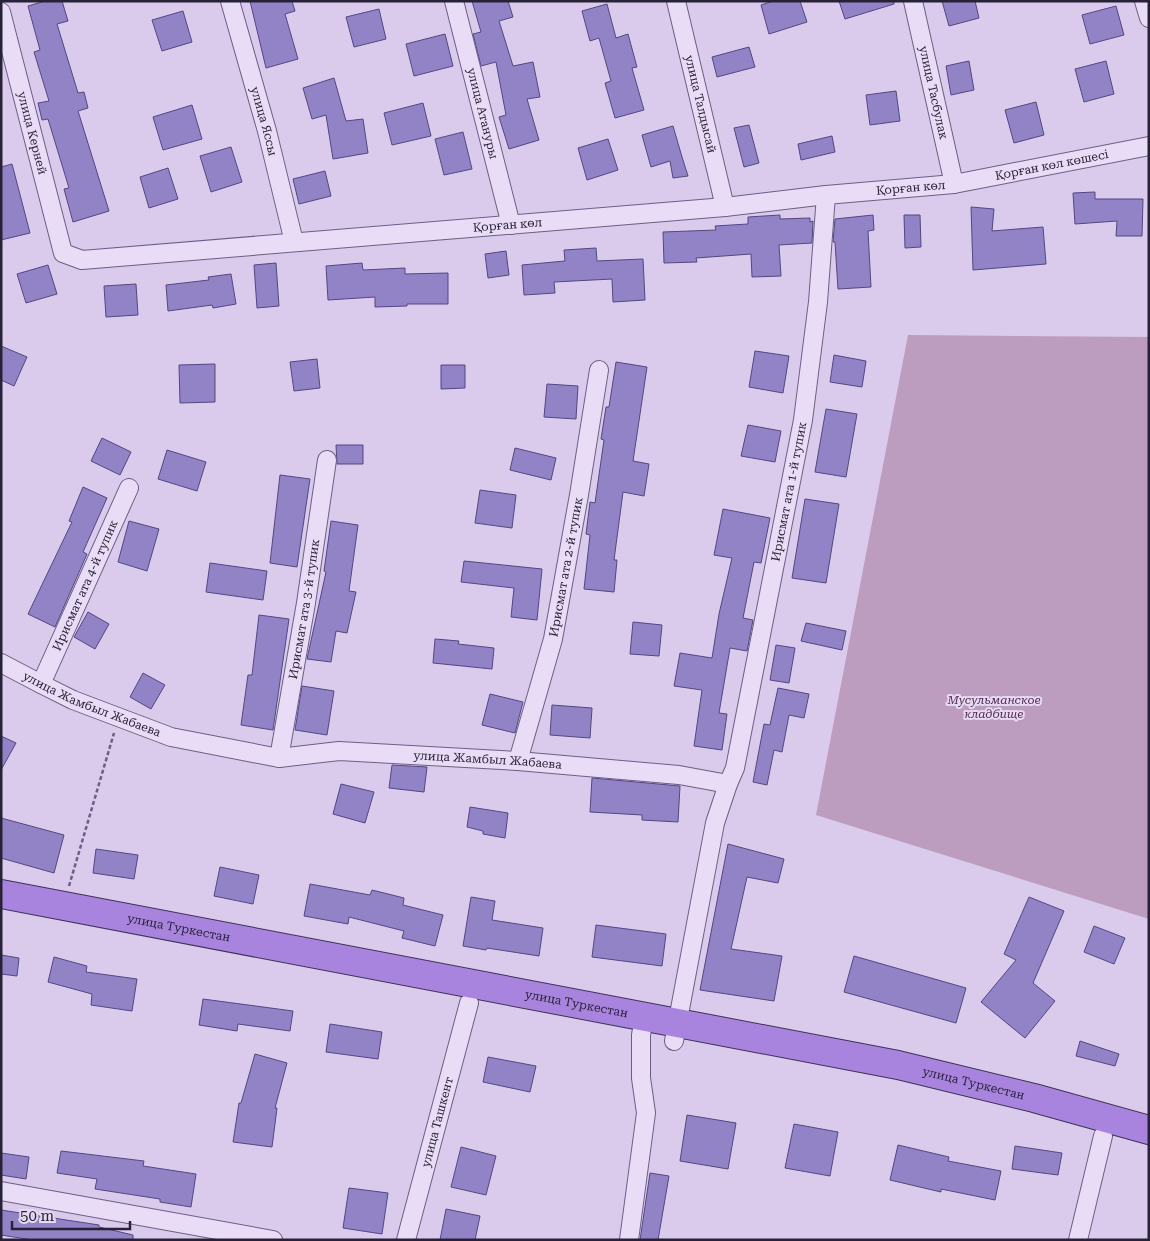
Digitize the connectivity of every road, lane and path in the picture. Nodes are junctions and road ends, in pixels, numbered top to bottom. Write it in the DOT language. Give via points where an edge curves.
graph roads {
  1 [pos="230,1"];
  2 [pos="454,1"];
  3 [pos="676,1"];
  4 [pos="913,1"];
  5 [pos="1144,1"];
  6 [pos="1,12"];
  7 [pos="1149,18"];
  8 [pos="1149,146"];
  9 [pos="954,184"];
  10 [pos="826,195"];
  11 [pos="725,207"];
  12 [pos="511,225"];
  13 [pos="294,242"];
  14 [pos="63,253"];
  15 [pos="599,370"];
  16 [pos="328,460"];
  17 [pos="130,488"];
  18 [pos="1,663"];
  19 [pos="41,684"];
  20 [pos="119,717"];
  21 [pos="279,758"];
  22 [pos="518,761"];
  23 [pos="728,784"];
  24 [pos="1,894"];
  25 [pos="63,906"];
  26 [pos="1,914"];
  27 [pos="469,1003"];
  28 [pos="642,1026"];
  29 [pos="675,1032"];
  30 [pos="1149,1130"];
  31 [pos="1103,1136"];
  32 [pos="1149,1148"];
  33 [pos="1,1191"];
  34 [pos="273,1240"];
  35 [pos="406,1240"];
  36 [pos="629,1240"];
  37 [pos="1078,1240"];
  1 -- 13 [label="street, улица Яссы"];
  2 -- 12 [label="street, улица Атануры"];
  3 -- 11 [label="street, улица Талдысай"];
  4 -- 9 [label="street, улица Тасбулак"];
  5 -- 7 [label="street"];
  6 -- 14 [label="street, улица Керней"];
  8 -- 9 [label="street, Қорған көл көшесі"];
  9 -- 10 [label="street, Қорған көл"];
  10 -- 11 [label="street, Қорған көл"];
  10 -- 23 [label="street, Ирисмат ата 1-й тупик" via="818,302 803,420 736,768"];
  11 -- 12 [label="street, Қорған көл"];
  12 -- 13 [label="street, Қорған көл"];
  13 -- 14 [label="street, Қорған көл" via="82,260"];
  15 -- 22 [label="street, Ирисмат ата 2-й тупик" via="553,639"];
  16 -- 21 [label="street, Ирисмат ата 3-й тупик"];
  17 -- 19 [label="street, Ирисмат ата 4-й тупик"];
  18 -- 19 [label="street, улица Жамбыл Жабаева"];
  19 -- 20 [label="street, улица Жамбыл Жабаева"];
  20 -- 21 [label="street, улица Жамбыл Жабаева" via="172,737"];
  20 -- 25 [label="path"];
  21 -- 22 [label="street, улица Жамбыл Жабаева" via="339,751"];
  22 -- 23 [label="street, улица Жамбыл Жабаева" via="678,775"];
  23 -- 29 [label="street" via="715,823"];
  24 -- 25 [label="highway, улица Туркестан"];
  25 -- 28 [label="highway, улица Туркестан"];
  26 -- 27 [label="highway, улица Туркестан"];
  27 -- 28 [label="highway, улица Туркестан"];
  27 -- 35 [label="street, улица Ташкент"];
  28 -- 29 [label="highway, улица Туркестан"];
  28 -- 36 [label="street" via="641,1078 646,1113"];
  29 -- 30 [label="highway, улица Туркестан" via="898,1065"];
  29 -- 31 [label="highway, улица Туркестан"];
  31 -- 32 [label="highway, улица Туркестан"];
  31 -- 37 [label="street"];
  33 -- 34 [label="street"];
}
